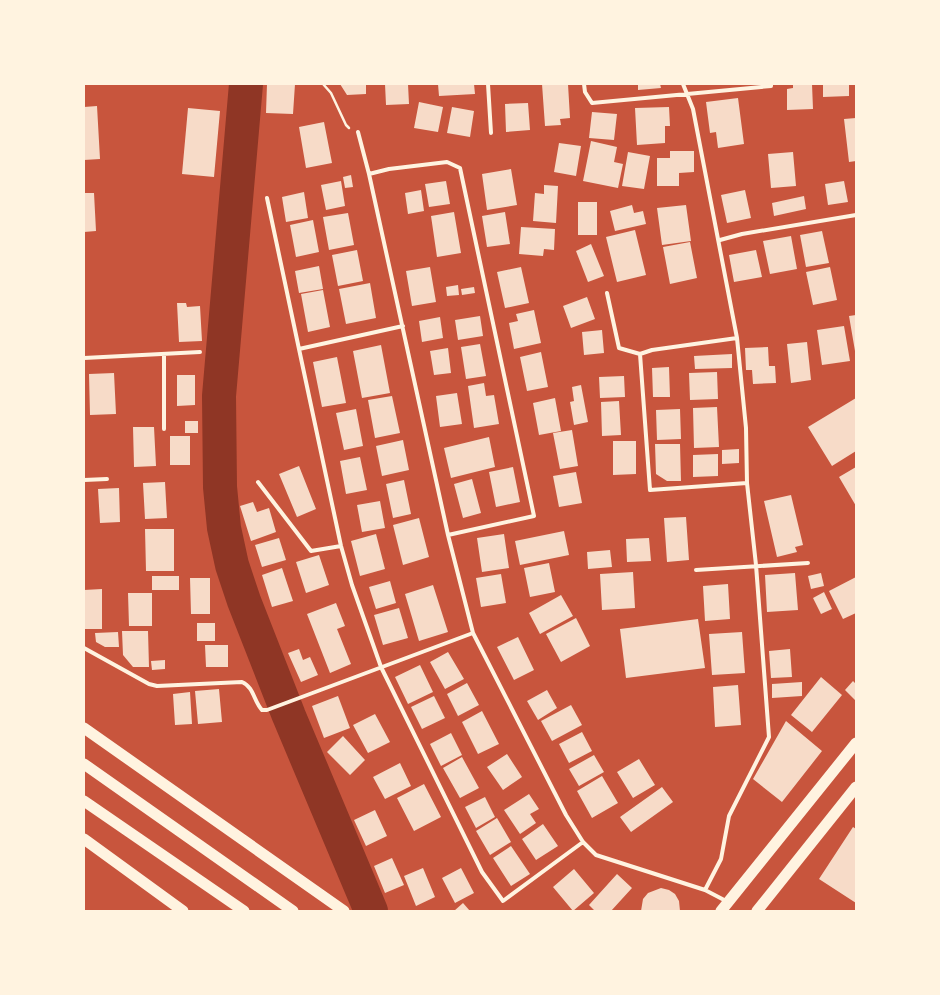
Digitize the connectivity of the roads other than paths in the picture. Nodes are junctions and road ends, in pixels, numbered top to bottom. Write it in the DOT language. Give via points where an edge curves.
graph roads {
  1 [pos="488,84"];
  2 [pos="584,84"];
  3 [pos="683,84"];
  4 [pos="771,84"];
  5 [pos="688,95"];
  6 [pos="358,132"];
  7 [pos="491,133"];
  8 [pos="369,174"];
  9 [pos="267,198"];
  10 [pos="856,215"];
  11 [pos="720,240"];
  12 [pos="607,293"];
  13 [pos="403,326"];
  14 [pos="737,338"];
  15 [pos="299,349"];
  16 [pos="200,352"];
  17 [pos="164,354"];
  18 [pos="640,354"];
  19 [pos="84,358"];
  20 [pos="164,429"];
  21 [pos="107,479"];
  22 [pos="84,480"];
  23 [pos="258,482"];
  24 [pos="747,483"];
  25 [pos="448,535"];
  26 [pos="341,546"];
  27 [pos="808,563"];
  28 [pos="756,565"];
  29 [pos="696,570"];
  30 [pos="473,633"];
  31 [pos="84,648"];
  32 [pos="381,667"];
  33 [pos="84,728"];
  34 [pos="856,743"];
  35 [pos="84,764"];
  36 [pos="856,787"];
  37 [pos="84,801"];
  38 [pos="84,839"];
  39 [pos="584,842"];
  40 [pos="705,890"];
  41 [pos="728,902"];
  42 [pos="183,911"];
  43 [pos="244,911"];
  44 [pos="293,911"];
  45 [pos="344,911"];
  46 [pos="720,911"];
  47 [pos="756,911"];
  1 -- 7 [label="street"];
  2 -- 5 [label="street" via="585,92 592,103"];
  3 -- 5 [label="street"];
  4 -- 5 [label="street" via="772,86"];
  5 -- 11 [label="street"];
  6 -- 8 [label="street"];
  8 -- 13 [label="street"];
  8 -- 25 [label="street" via="447,162 460,168 462,175 534,516"];
  9 -- 15 [label="street"];
  10 -- 11 [label="street"];
  11 -- 14 [label="street"];
  12 -- 18 [label="street" via="619,348"];
  13 -- 15 [label="street"];
  13 -- 25 [label="street"];
  14 -- 18 [label="street"];
  14 -- 24 [label="street" via="746,428"];
  15 -- 26 [label="street"];
  16 -- 17 [label="street"];
  17 -- 19 [label="street"];
  17 -- 20 [label="street"];
  18 -- 24 [label="street" via="650,490"];
  21 -- 22 [label="street"];
  23 -- 26 [label="street" via="312,551"];
  24 -- 28 [label="street"];
  25 -- 30 [label="street"];
  26 -- 32 [label="street"];
  27 -- 28 [label="street"];
  28 -- 29 [label="street"];
  28 -- 40 [label="street" via="769,737 729,816 721,859"];
  30 -- 32 [label="street"];
  30 -- 39 [label="street" via="566,815"];
  31 -- 32 [label="street" via="153,685 242,682 250,688 262,710"];
  32 -- 39 [label="street" via="482,872 503,902"];
  33 -- 45 [label="highway"];
  34 -- 41 [label="highway"];
  35 -- 44 [label="highway"];
  36 -- 47 [label="highway"];
  37 -- 43 [label="highway"];
  38 -- 42 [label="highway"];
  39 -- 40 [label="street" via="596,855"];
  40 -- 41 [label="street"];
  41 -- 46 [label="highway"];
}
